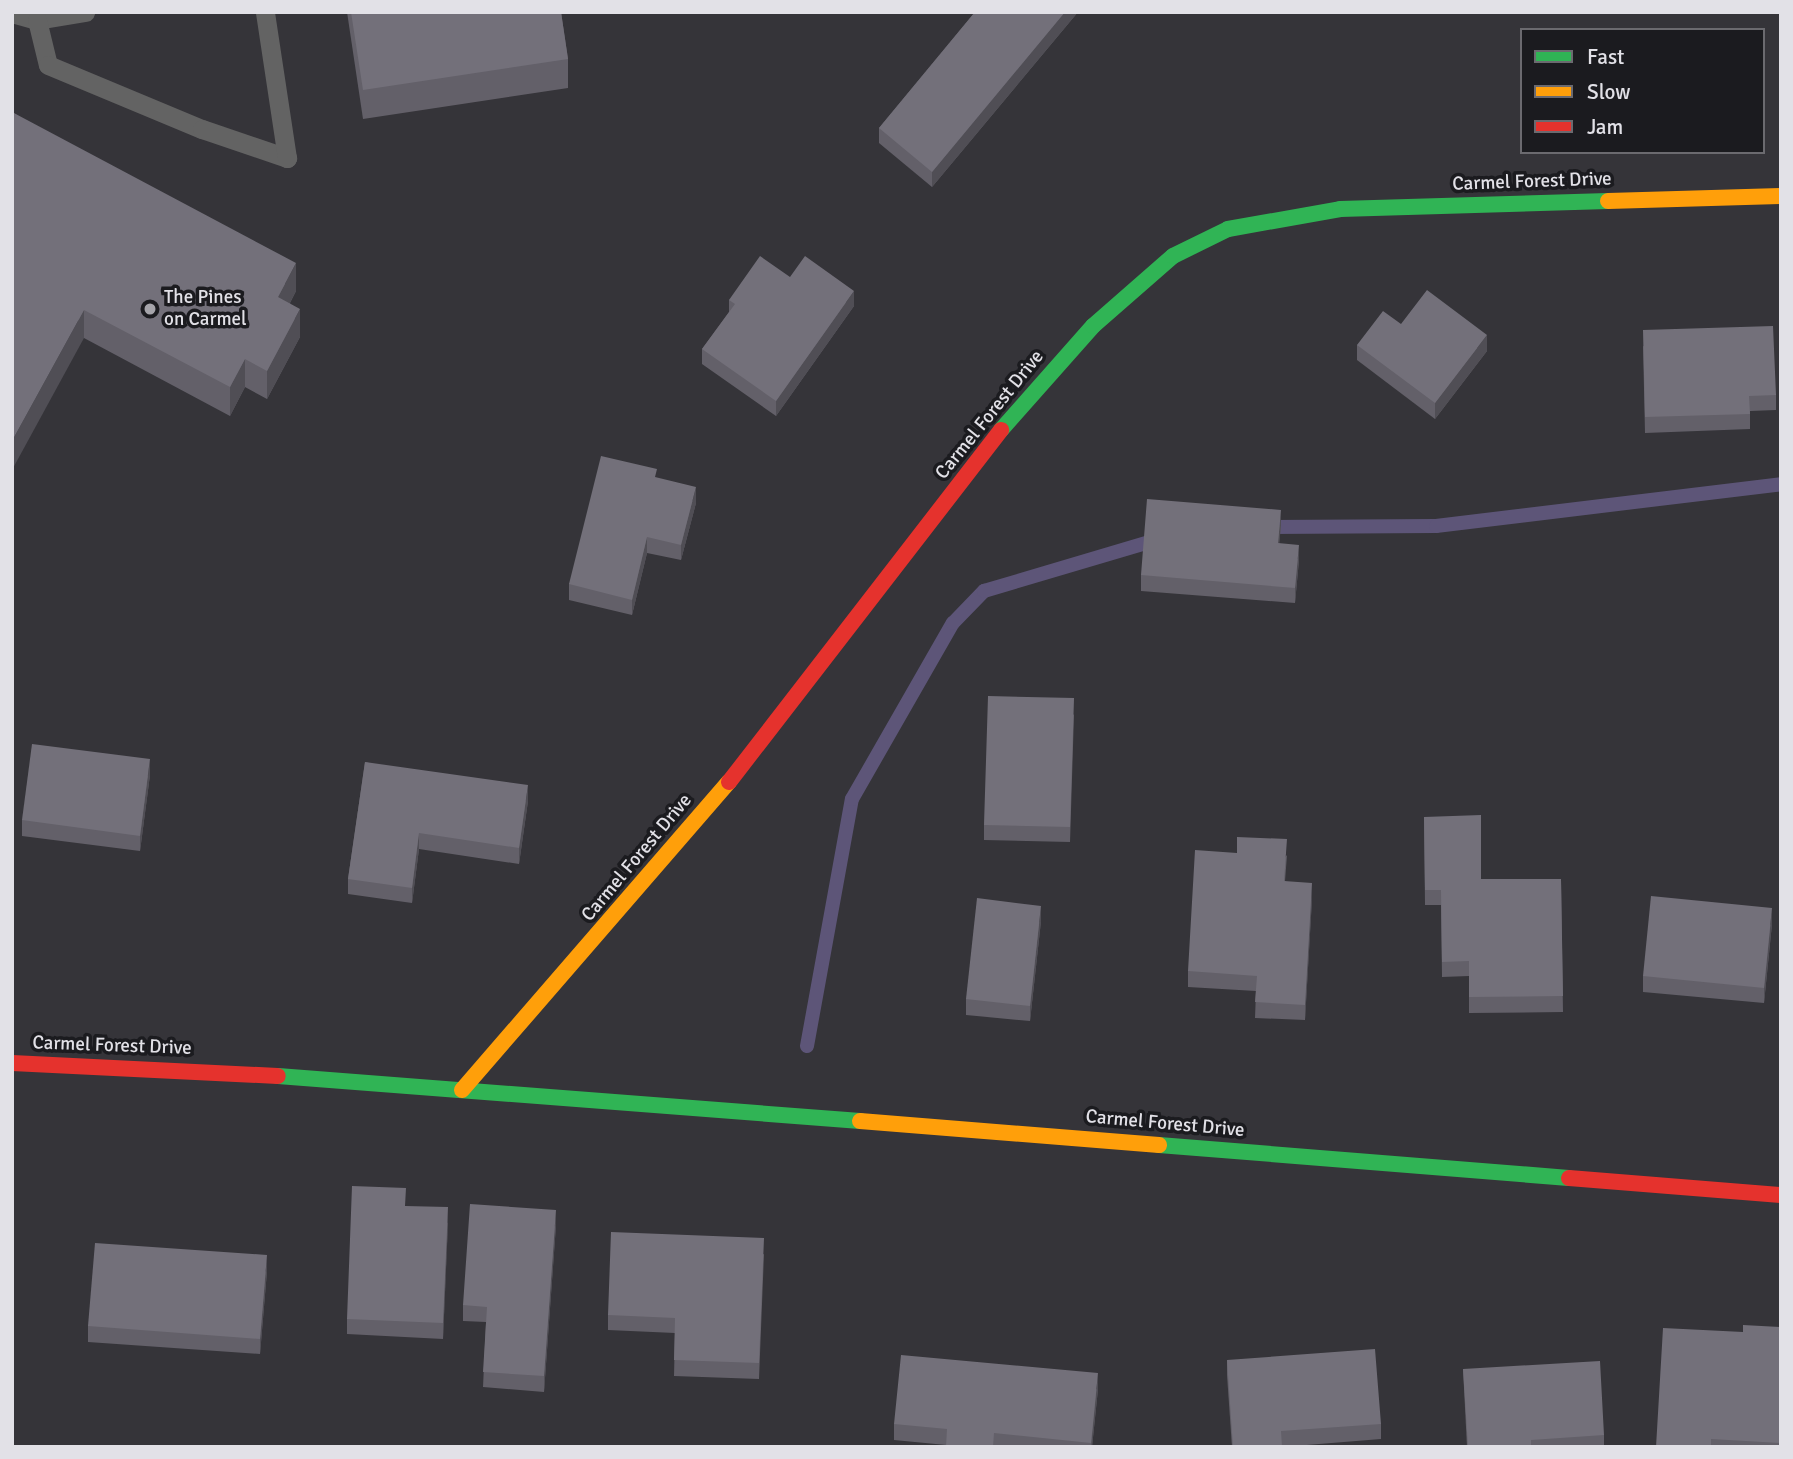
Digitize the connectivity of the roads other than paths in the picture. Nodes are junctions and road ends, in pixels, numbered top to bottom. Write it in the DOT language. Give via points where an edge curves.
graph roads {
  1 [pos="85,12"];
  2 [pos="265,12"];
  3 [pos="12,13"];
  4 [pos="37,20"];
  5 [pos="1781,196"];
  6 [pos="12,1063"];
  7 [pos="462,1090"];
  8 [pos="1781,1195"];
  1 -- 4 [label="lane"];
  2 -- 4 [label="lane" via="287,158 202,129 48,65"];
  3 -- 4 [label="lane"];
  5 -- 7 [label="street, Carmel Forest Drive" via="1340,209 1228,229 1174,256 1093,326 1005,425 778,722 672,851"];
  6 -- 7 [label="street, Carmel Forest Drive" via="296,1076"];
  7 -- 8 [label="street, Carmel Forest Drive"];
}
